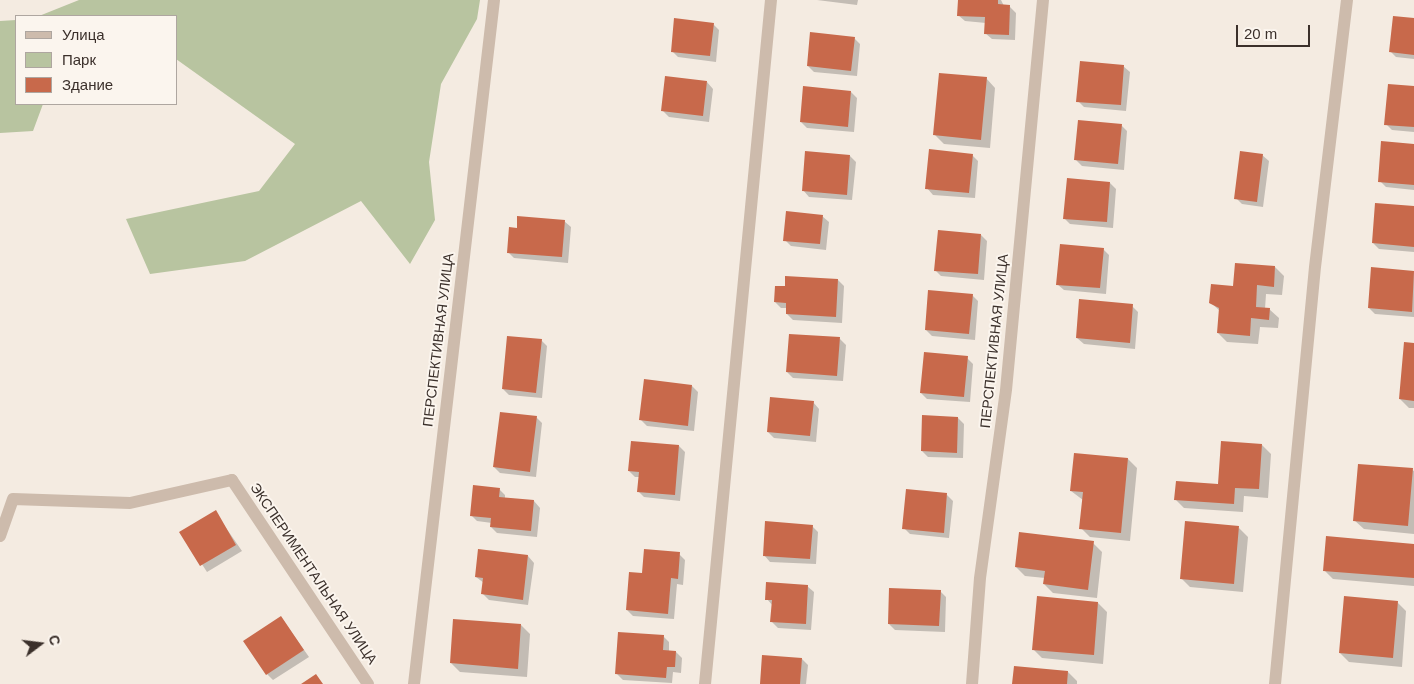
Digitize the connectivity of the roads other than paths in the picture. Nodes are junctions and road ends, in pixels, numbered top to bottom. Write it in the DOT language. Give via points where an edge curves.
graph roads {
  1 [pos="494,0"];
  2 [pos="771,0"];
  3 [pos="1043,0"];
  4 [pos="1348,0"];
  5 [pos="0,536"];
  6 [pos="368,684"];
  7 [pos="414,684"];
  8 [pos="705,684"];
  9 [pos="972,684"];
  10 [pos="1276,684"];
  1 -- 7 [label="street, ПЕРСПЕКТИВНАЯ УЛИЦА"];
  2 -- 8 [label="street"];
  3 -- 9 [label="street, ПЕРСПЕКТИВНАЯ УЛИЦА" via="1006,390 980,578"];
  4 -- 10 [label="street" via="1315,268"];
  5 -- 6 [label="street, ЭКСПЕРИМЕНТАЛЬНАЯ УЛИЦА" via="13,499 130,503 232,480"];
}
